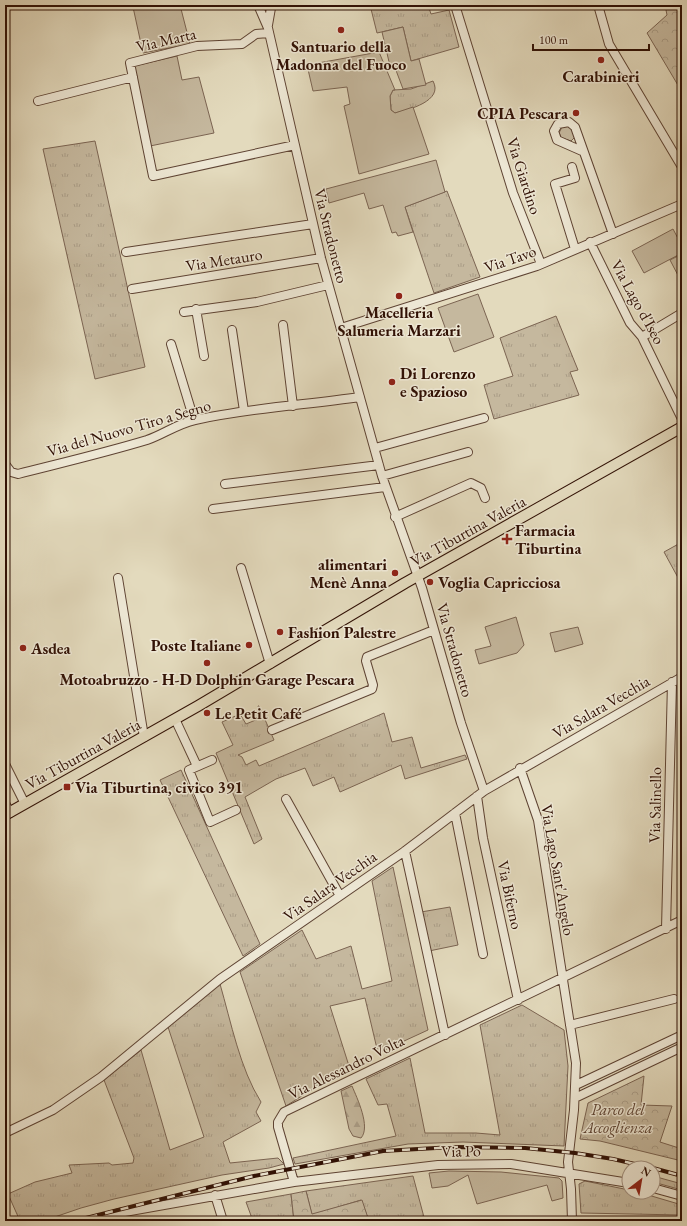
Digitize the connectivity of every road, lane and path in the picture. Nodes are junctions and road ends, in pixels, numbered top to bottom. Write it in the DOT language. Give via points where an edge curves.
graph roads {
  1 [pos="258,5"];
  2 [pos="455,5"];
  3 [pos="598,5"];
  4 [pos="273,6"];
  5 [pos="268,30"];
  6 [pos="133,77"];
  7 [pos="38,101"];
  8 [pos="295,145"];
  9 [pos="582,151"];
  10 [pos="572,167"];
  11 [pos="682,167"];
  12 [pos="682,204"];
  13 [pos="313,224"];
  14 [pos="614,234"];
  15 [pos="590,242"];
  16 [pos="575,249"];
  17 [pos="126,252"];
  18 [pos="321,258"];
  19 [pos="541,264"];
  20 [pos="328,285"];
  21 [pos="132,289"];
  22 [pos="196,310"];
  23 [pos="184,312"];
  24 [pos="682,313"];
  25 [pos="283,325"];
  26 [pos="341,328"];
  27 [pos="232,330"];
  28 [pos="642,337"];
  29 [pos="171,344"];
  30 [pos="204,356"];
  31 [pos="360,397"];
  32 [pos="293,406"];
  33 [pos="244,412"];
  34 [pos="484,418"];
  35 [pos="682,419"];
  36 [pos="194,420"];
  37 [pos="682,427"];
  38 [pos="375,448"];
  39 [pos="468,452"];
  40 [pos="5,464"];
  41 [pos="379,465"];
  42 [pos="382,476"];
  43 [pos="225,484"];
  44 [pos="385,487"];
  45 [pos="485,498"];
  46 [pos="213,509"];
  47 [pos="395,517"];
  48 [pos="241,568"];
  49 [pos="417,577"];
  50 [pos="118,578"];
  51 [pos="434,630"];
  52 [pos="270,664"];
  53 [pos="682,677"];
  54 [pos="672,682"];
  55 [pos="175,719"];
  56 [pos="272,730"];
  57 [pos="144,737"];
  58 [pos="212,760"];
  59 [pos="5,764"];
  60 [pos="197,766"];
  61 [pos="520,768"];
  62 [pos="484,791"];
  63 [pos="477,796"];
  64 [pos="286,799"];
  65 [pos="25,804"];
  66 [pos="7,810"];
  67 [pos="236,810"];
  68 [pos="455,813"];
  69 [pos="405,851"];
  70 [pos="340,896"];
  71 [pos="682,920"];
  72 [pos="666,928"];
  73 [pos="483,954"];
  74 [pos="563,977"];
  75 [pos="674,999"];
  76 [pos="518,1000"];
  77 [pos="570,1026"];
  78 [pos="445,1035"];
  79 [pos="682,1035"];
  80 [pos="682,1048"];
  81 [pos="576,1085"];
  82 [pos="575,1098"];
  83 [pos="5,1133"];
  84 [pos="569,1172"];
  85 [pos="294,1182"];
  86 [pos="621,1182"];
  87 [pos="661,1190"];
  88 [pos="215,1195"];
  89 [pos="682,1196"];
  90 [pos="93,1221"];
  91 [pos="223,1221"];
  92 [pos="572,1221"];
  1 -- 4 [label="street" via="264,9"];
  1 -- 5 [label="street, Via Stradonetto"];
  2 -- 19 [label="street, Via Giardino" via="514,193"];
  3 -- 11 [label="street" via="609,44"];
  4 -- 5 [label="street, Via Stradonetto"];
  5 -- 6 [label="street, Via Marta" via="256,34 242,44 197,46 130,63"];
  5 -- 8 [label="street, Via Stradonetto"];
  6 -- 7 [label="street, Via Marta"];
  6 -- 8 [label="street" via="153,176"];
  8 -- 13 [label="street, Via Stradonetto"];
  9 -- 14 [label="street"];
  10 -- 16 [label="street" via="575,178 555,184"];
  12 -- 14 [label="street, Via Tavo"];
  13 -- 17 [label="street"];
  13 -- 18 [label="street, Via Stradonetto"];
  14 -- 15 [label="street, Via Tavo"];
  15 -- 16 [label="street, Via Tavo"];
  15 -- 28 [label="street, Via Lago d'Iseo" via="630,323"];
  16 -- 19 [label="street, Via Tavo"];
  18 -- 20 [label="street, Via Stradonetto"];
  18 -- 21 [label="street, Via Metauro"];
  19 -- 26 [label="street, Via Tavo"];
  20 -- 22 [label="street" via="257,302"];
  20 -- 26 [label="street, Via Stradonetto"];
  22 -- 23 [label="street"];
  22 -- 30 [label="street"];
  24 -- 28 [label="street"];
  25 -- 32 [label="street"];
  26 -- 31 [label="street, Via Stradonetto"];
  27 -- 33 [label="street"];
  28 -- 35 [label="street, Via Lago d'Iseo"];
  29 -- 36 [label="street"];
  31 -- 32 [label="street, Via del Nuovo Tiro a Segno"];
  31 -- 38 [label="street, Via Stradonetto"];
  32 -- 33 [label="street, Via del Nuovo Tiro a Segno"];
  33 -- 36 [label="street, Via del Nuovo Tiro a Segno"];
  34 -- 38 [label="street"];
  36 -- 40 [label="street, Via del Nuovo Tiro a Segno" via="177,425 158,436 114,450 18,474 11,472"];
  37 -- 49 [label="main road, Via Tiburtina Valeria"];
  38 -- 41 [label="street, Via Stradonetto"];
  39 -- 42 [label="street"];
  41 -- 42 [label="street, Via Stradonetto"];
  41 -- 43 [label="street"];
  42 -- 44 [label="street, Via Stradonetto"];
  44 -- 46 [label="street"];
  44 -- 47 [label="street, Via Stradonetto"];
  45 -- 47 [label="street" via="481,488 471,483"];
  47 -- 49 [label="street, Via Stradonetto"];
  48 -- 52 [label="street"];
  49 -- 51 [label="street, Via Stradonetto"];
  49 -- 52 [label="main road, Via Tiburtina Valeria"];
  50 -- 57 [label="street"];
  51 -- 56 [label="street" via="367,657 372,689"];
  51 -- 62 [label="street, Via Stradonetto"];
  52 -- 55 [label="main road, Via Tiburtina Valeria"];
  53 -- 54 [label="street, Via Salara Vecchia"];
  54 -- 61 [label="street, Via Salara Vecchia" via="616,716"];
  54 -- 72 [label="street, Via Salinello"];
  55 -- 57 [label="main road, Via Tiburtina Valeria"];
  55 -- 60 [label="street"];
  57 -- 65 [label="main road, Via Tiburtina Valeria"];
  58 -- 60 [label="street"];
  59 -- 65 [label="street"];
  60 -- 67 [label="street" via="188,770 210,822"];
  61 -- 62 [label="street, Via Salara Vecchia"];
  61 -- 74 [label="street, Via Lago Sant'Angelo" via="538,820"];
  62 -- 63 [label="street, Via Salara Vecchia"];
  63 -- 68 [label="street, Via Salara Vecchia"];
  63 -- 76 [label="street, Via Biferno" via="483,838"];
  64 -- 70 [label="street"];
  65 -- 66 [label="main road, Via Tiburtina Valeria"];
  68 -- 69 [label="street, Via Salara Vecchia"];
  68 -- 73 [label="street"];
  69 -- 70 [label="street, Via Salara Vecchia"];
  69 -- 78 [label="street"];
  70 -- 83 [label="street, Via Salara Vecchia" via="220,979 101,1077 53,1110"];
  71 -- 72 [label="street, Via Alessandro Volta"];
  72 -- 74 [label="street, Via Alessandro Volta"];
  74 -- 76 [label="street, Via Alessandro Volta"];
  74 -- 77 [label="street"];
  75 -- 77 [label="street"];
  76 -- 78 [label="street, Via Alessandro Volta"];
  77 -- 81 [label="street" via="576,1064"];
  78 -- 85 [label="street, Via Alessandro Volta" via="284,1112 278,1127"];
  79 -- 81 [label="street"];
  80 -- 82 [label="street"];
  81 -- 82 [label="street"];
  82 -- 84 [label="street"];
  84 -- 85 [label="street, Via Po" via="511,1164 438,1164"];
  84 -- 86 [label="street, Via Po"];
  84 -- 92 [label="street"];
  85 -- 88 [label="street"];
  87 -- 89 [label="street"];
  88 -- 90 [label="street" via="119,1213"];
  88 -- 91 [label="street"];
}
